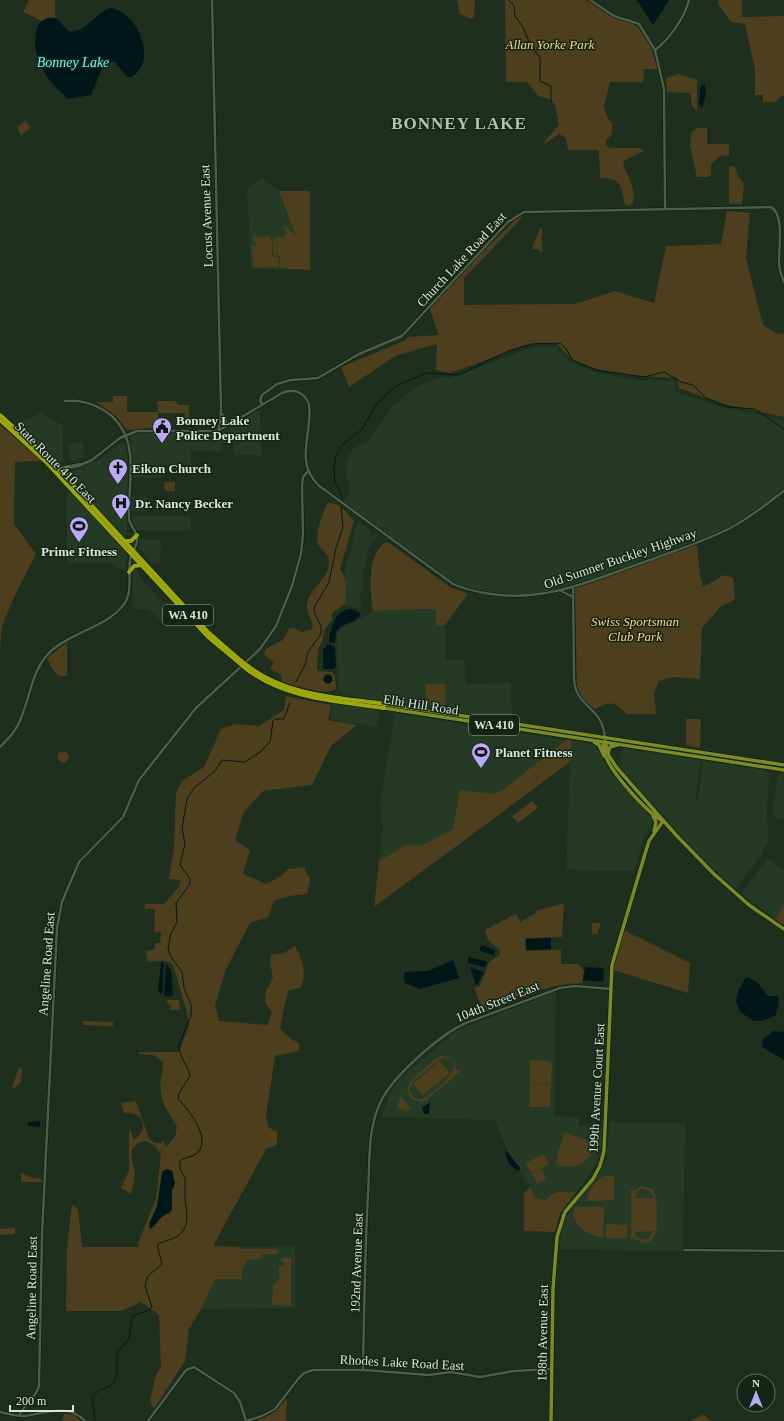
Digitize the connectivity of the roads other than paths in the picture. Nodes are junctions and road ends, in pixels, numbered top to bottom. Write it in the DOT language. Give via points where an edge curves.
graph roads {
  1 [pos="212,0"];
  2 [pos="590,0"];
  3 [pos="688,0"];
  4 [pos="655,50"];
  5 [pos="665,209"];
  6 [pos="784,282"];
  7 [pos="65,401"];
  8 [pos="262,404"];
  9 [pos="221,410"];
  10 [pos="0,415"];
  11 [pos="0,420"];
  12 [pos="229,425"];
  13 [pos="218,430"];
  14 [pos="125,436"];
  15 [pos="67,467"];
  16 [pos="56,471"];
  17 [pos="308,471"];
  18 [pos="68,479"];
  19 [pos="784,491"];
  20 [pos="137,535"];
  21 [pos="124,541"];
  22 [pos="132,552"];
  23 [pos="142,565"];
  24 [pos="129,572"];
  25 [pos="573,587"];
  26 [pos="560,591"];
  27 [pos="573,598"];
  28 [pos="238,660"];
  29 [pos="384,706"];
  30 [pos="583,739"];
  31 [pos="605,740"];
  32 [pos="628,746"];
  33 [pos="0,747"];
  34 [pos="607,756"];
  35 [pos="784,766"];
  36 [pos="784,770"];
  37 [pos="652,813"];
  38 [pos="663,821"];
  39 [pos="654,834"];
  40 [pos="784,929"];
  41 [pos="611,989"];
  42 [pos="370,1157"];
  43 [pos="556,1246"];
  44 [pos="684,1250"];
  45 [pos="784,1251"];
  46 [pos="552,1369"];
  47 [pos="363,1370"];
  48 [pos="0,1412"];
  49 [pos="19,1416"];
  50 [pos="85,1421"];
  51 [pos="148,1421"];
  52 [pos="246,1421"];
  53 [pos="551,1421"];
  1 -- 9 [label="street, Locust Avenue East"];
  2 -- 4 [label="street" via="614,16 639,24"];
  3 -- 4 [label="street" via="685,11 664,42"];
  4 -- 5 [label="street" via="664,95"];
  5 -- 6 [label="street, Church Lake Road East" via="775,209 779,219 779,262"];
  5 -- 8 [label="street, Church Lake Road East" via="532,211 520,214 508,222 402,336 358,354 318,378 277,384 261,396"];
  7 -- 14 [label="street" via="99,406 113,418"];
  8 -- 12 [label="street"];
  8 -- 17 [label="street" via="288,391 301,393 307,400 309,406 305,458"];
  9 -- 12 [label="street"];
  9 -- 13 [label="street, Locust Avenue East"];
  10 -- 16 [label="highway, State Route 410 East / WA 410" via="36,446"];
  11 -- 16 [label="highway, State Route 410 East / WA 410"];
  12 -- 13 [label="street"];
  13 -- 14 [label="street" via="145,430"];
  14 -- 15 [label="street" via="96,458"];
  14 -- 20 [label="street" via="129,457 130,521"];
  15 -- 16 [label="street"];
  15 -- 18 [label="highway"];
  16 -- 18 [label="highway, State Route 410 East / WA 410"];
  16 -- 22 [label="highway, State Route 410 East / WA 410"];
  17 -- 26 [label="street, Old Sumner Buckley Highway" via="321,488 453,584 467,590 510,596 536,596"];
  17 -- 49 [label="street, Angeline Road East" via="303,477 302,487 301,554 276,626 260,649 210,693 170,738 139,780 123,817 79,862 62,902 57,928 42,1228 39,1386"];
  18 -- 21 [label="highway, State Route 410 East / WA 410"];
  19 -- 25 [label="street, Old Sumner Buckley Highway" via="753,515 718,534"];
  20 -- 21 [label="highway" via="131,541"];
  20 -- 22 [label="street" via="137,543"];
  21 -- 22 [label="highway, State Route 410 East / WA 410"];
  22 -- 23 [label="highway, Elhi Hill Road / WA 410"];
  22 -- 24 [label="street"];
  22 -- 28 [label="highway, Elhi Hill Road / WA 410"];
  23 -- 24 [label="highway" via="134,566"];
  23 -- 28 [label="highway, Elhi Hill Road / WA 410" via="208,637"];
  24 -- 33 [label="street" via="129,593 119,610 60,644 44,659 33,678 19,723"];
  25 -- 26 [label="street, Old Sumner Buckley Highway"];
  25 -- 27 [label="street"];
  26 -- 27 [label="street"];
  27 -- 31 [label="street" via="575,690 583,702 600,718"];
  28 -- 29 [label="highway, Elhi Hill Road / WA 410, bridge" via="264,682 290,692"];
  29 -- 30 [label="main road, Elhi Hill Road / WA 410"];
  29 -- 31 [label="main road, Elhi Hill Road / WA 410"];
  30 -- 31 [label="main road, Elhi Hill Road / WA 410"];
  30 -- 34 [label="main road" via="597,743"];
  31 -- 32 [label="main road, Elhi Hill Road / WA 410"];
  31 -- 34 [label="main road"];
  31 -- 35 [label="main road, Elhi Hill Road / WA 410"];
  32 -- 34 [label="main road" via="613,745"];
  32 -- 36 [label="main road, Elhi Hill Road / WA 410"];
  34 -- 37 [label="main road" via="628,788"];
  34 -- 38 [label="main road"];
  37 -- 38 [label="main road"];
  37 -- 39 [label="main road" via="656,822"];
  38 -- 39 [label="main road, 199th Avenue Court East"];
  38 -- 40 [label="main road" via="730,889"];
  39 -- 41 [label="main road, 199th Avenue Court East" via="644,854 614,954"];
  41 -- 42 [label="street, 104th Street East" via="575,986 560,988 454,1029 406,1070 387,1091 373,1123"];
  41 -- 43 [label="main road, 199th Avenue Court East" via="604,1150 593,1179 566,1212 559,1228"];
  42 -- 47 [label="street, 192nd Avenue East"];
  43 -- 46 [label="main road, 198th Avenue East"];
  44 -- 45 [label="street"];
  46 -- 47 [label="street, Rhodes Lake Road East" via="522,1370 480,1377 454,1372 429,1375"];
  46 -- 53 [label="main road, 198th Avenue East"];
  47 -- 52 [label="street, Rhodes Lake Road East" via="308,1371 298,1379 275,1409"];
  48 -- 49 [label="street"];
  49 -- 50 [label="street" via="59,1410 76,1414"];
  51 -- 52 [label="street, Rhodes Lake Road East" via="183,1374 192,1367 234,1393"];
}
